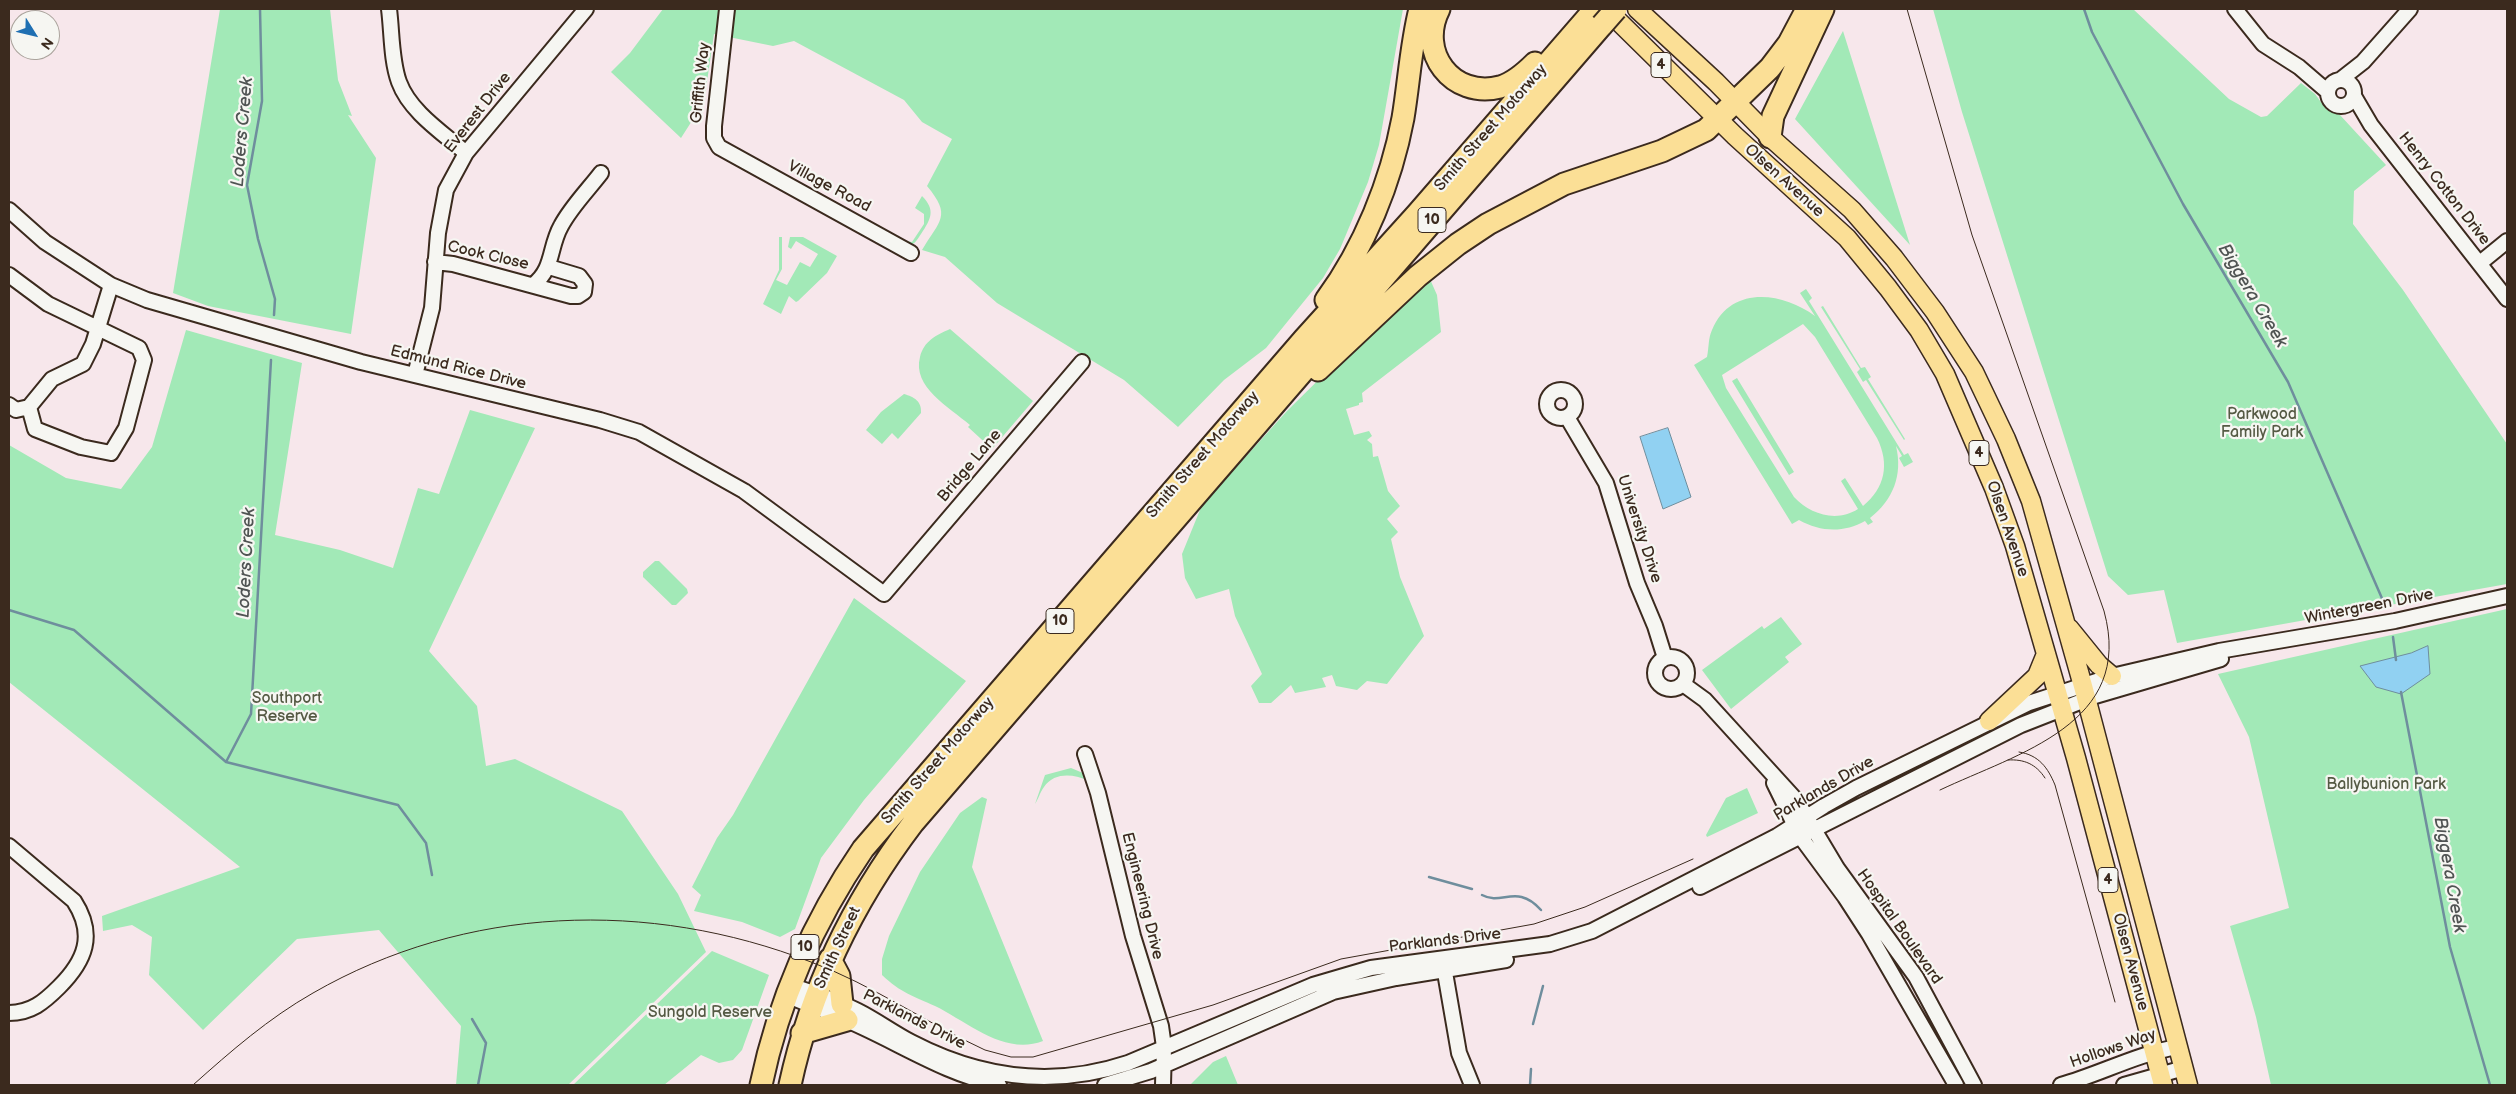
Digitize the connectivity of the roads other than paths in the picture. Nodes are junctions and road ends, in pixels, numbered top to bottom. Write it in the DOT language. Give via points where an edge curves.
graph roads {
  1 [pos="389,9"];
  2 [pos="586,9"];
  3 [pos="727,9"];
  4 [pos="1420,9"];
  5 [pos="1439,9"];
  6 [pos="1637,9"];
  7 [pos="1806,9"];
  8 [pos="1823,9"];
  9 [pos="2236,9"];
  10 [pos="2410,9"];
  11 [pos="1602,13"];
  12 [pos="2343,90"];
  13 [pos="1736,103"];
  14 [pos="1718,120"];
  15 [pos="1770,137"];
  16 [pos="466,153"];
  17 [pos="729,153"];
  18 [pos="601,173"];
  19 [pos="9,210"];
  20 [pos="2507,241"];
  21 [pos="911,253"];
  22 [pos="435,262"];
  23 [pos="2480,263"];
  24 [pos="549,267"];
  25 [pos="9,275"];
  26 [pos="111,285"];
  27 [pos="533,285"];
  28 [pos="2507,299"];
  29 [pos="98,328"];
  30 [pos="1304,339"];
  31 [pos="1082,362"];
  32 [pos="415,375"];
  33 [pos="9,405"];
  34 [pos="29,407"];
  35 [pos="1567,417"];
  36 [pos="1264,418"];
  37 [pos="884,594"];
  38 [pos="2507,596"];
  39 [pos="2507,603"];
  40 [pos="2472,605"];
  41 [pos="2067,625"];
  42 [pos="2272,643"];
  43 [pos="2046,654"];
  44 [pos="1665,658"];
  45 [pos="2112,676"];
  46 [pos="1683,684"];
  47 [pos="2085,692"];
  48 [pos="2060,702"];
  49 [pos="1990,721"];
  50 [pos="1085,754"];
  51 [pos="1763,766"];
  52 [pos="913,823"];
  53 [pos="1810,823"];
  54 [pos="1797,831"];
  55 [pos="9,846"];
  56 [pos="824,910"];
  57 [pos="830,959"];
  58 [pos="1444,964"];
  59 [pos="1918,982"];
  60 [pos="788,990"];
  61 [pos="1902,991"];
  62 [pos="814,1000"];
  63 [pos="844,1012"];
  64 [pos="9,1013"];
  65 [pos="802,1033"];
  66 [pos="1164,1047"];
  67 [pos="2177,1047"];
  68 [pos="2154,1051"];
  69 [pos="1164,1064"];
  70 [pos="2186,1077"];
  71 [pos="2162,1080"];
  72 [pos="996,1081"];
  73 [pos="761,1085"];
  74 [pos="790,1085"];
  75 [pos="1105,1085"];
  76 [pos="1163,1085"];
  77 [pos="1472,1085"];
  78 [pos="1956,1085"];
  79 [pos="1974,1085"];
  80 [pos="2061,1085"];
  81 [pos="2124,1085"];
  1 -- 16 [label="street" via="396,72 404,93 421,113"];
  2 -- 16 [label="street, Everest Drive"];
  3 -- 17 [label="street, Griffith Way" via="714,138 719,147"];
  4 -- 30 [label="highway" via="1402,119 1378,202 1347,268 1312,320"];
  5 -- 11 [label="highway" via="1431,39 1436,58 1455,80 1481,88 1502,86 1521,76 1574,21"];
  6 -- 13 [label="main road, Olsen Avenue / 4"];
  7 -- 13 [label="highway" via="1780,57"];
  8 -- 15 [label="highway" via="1773,116"];
  9 -- 12 [label="street, Henry Cotton Drive" via="2263,44"];
  10 -- 12 [label="street" via="2350,74"];
  11 -- 14 [label="main road, Olsen Avenue / 4"];
  11 -- 30 [label="highway, Smith Street Motorway / 10"];
  11 -- 36 [label="highway, Smith Street Motorway / 10"];
  12 -- 23 [label="street, Henry Cotton Drive"];
  13 -- 14 [label="highway"];
  13 -- 15 [label="main road, Olsen Avenue / 4"];
  14 -- 36 [label="highway" via="1682,144 1572,180 1488,224 1418,276"];
  14 -- 43 [label="main road, Olsen Avenue / 4" via="1847,238 1919,330 1945,374 1994,488 2015,546"];
  15 -- 41 [label="main road, Olsen Avenue / 4" via="1852,210 1894,258 1935,312 1974,372 2006,439 2030,501"];
  16 -- 22 [label="street, Everest Drive" via="446,190"];
  17 -- 21 [label="street, Village Road"];
  18 -- 24 [label="street, Cook Close" via="562,224"];
  19 -- 26 [label="street, Edmund Rice Drive" via="45,242"];
  20 -- 23 [label="street"];
  22 -- 27 [label="street, Cook Close"];
  22 -- 32 [label="street, Everest Drive" via="432,308"];
  23 -- 28 [label="street, Henry Cotton Drive"];
  24 -- 27 [label="street, Cook Close"];
  24 -- 27 [label="street, Cook Close" via="581,278 585,284 584,292 575,297"];
  25 -- 29 [label="street" via="48,304"];
  26 -- 29 [label="street"];
  26 -- 32 [label="street, Edmund Rice Drive" via="147,300"];
  29 -- 34 [label="street" via="83,364 52,379"];
  29 -- 34 [label="street" via="139,348 144,360 126,428 111,453 81,448 36,430"];
  30 -- 56 [label="highway, Smith Street Motorway / 10" via="886,820 852,864"];
  31 -- 37 [label="street, Bridge Lane"];
  32 -- 37 [label="street, Edmund Rice Drive" via="639,432 744,491"];
  33 -- 34 [label="street" via="16,410"];
  35 -- 44 [label="street, University Drive" via="1606,483 1637,583"];
  36 -- 52 [label="highway, Smith Street Motorway / 10"];
  38 -- 40 [label="street, Wintergreen Drive"];
  39 -- 40 [label="street, Wintergreen Drive"];
  40 -- 42 [label="street, Wintergreen Drive"];
  41 -- 45 [label="main road"];
  41 -- 47 [label="main road, Olsen Avenue / 4"];
  42 -- 45 [label="street, Wintergreen Drive" via="2219,651"];
  42 -- 47 [label="street, Wintergreen Drive"];
  43 -- 48 [label="main road, Olsen Avenue / 4"];
  43 -- 49 [label="main road" via="2037,676"];
  44 -- 46 [label="street" via="1676,657 1684,664 1687,674"];
  44 -- 46 [label="street" via="1655,670 1656,680 1669,689"];
  45 -- 47 [label="street, Wintergreen Drive"];
  46 -- 51 [label="street" via="1704,700"];
  47 -- 48 [label="street, Parklands Drive"];
  47 -- 67 [label="main road, Olsen Avenue / 4"];
  48 -- 49 [label="street, Parklands Drive" via="2029,703"];
  48 -- 53 [label="street, Parklands Drive" via="2004,733"];
  48 -- 68 [label="main road, Olsen Avenue / 4"];
  49 -- 53 [label="street, Parklands Drive" via="1856,788"];
  50 -- 66 [label="street, Engineering Drive" via="1098,793 1133,936 1158,1015"];
  51 -- 53 [label="street" via="1797,801"];
  51 -- 54 [label="street" via="1780,793"];
  52 -- 57 [label="highway, Smith Street / 10" via="869,886"];
  53 -- 54 [label="street, Parklands Drive"];
  53 -- 59 [label="street, Hospital Boulevard" via="1837,868"];
  54 -- 58 [label="street, Parklands Drive" via="1592,931 1550,944"];
  54 -- 61 [label="street, Hospital Boulevard" via="1846,897"];
  55 -- 64 [label="street" via="74,901 86,930 81,960 67,979 43,1002 21,1013"];
  56 -- 60 [label="highway, Smith Street / 10"];
  57 -- 62 [label="highway, Smith Street / 10"];
  57 -- 63 [label="highway" via="838,976"];
  58 -- 66 [label="street, Parklands Drive" via="1371,968 1328,980"];
  58 -- 69 [label="street, Parklands Drive" via="1333,992"];
  58 -- 77 [label="street" via="1459,1053"];
  59 -- 61 [label="street"];
  59 -- 79 [label="street, Hospital Boulevard"];
  60 -- 62 [label="street, Parklands Drive"];
  60 -- 73 [label="highway, Smith Street / 10" via="775,1026"];
  61 -- 78 [label="street, Hospital Boulevard"];
  62 -- 63 [label="street, Parklands Drive"];
  62 -- 65 [label="highway, Smith Street / 10"];
  63 -- 65 [label="highway"];
  63 -- 72 [label="street, Parklands Drive"];
  65 -- 74 [label="highway, Smith Street / 10"];
  66 -- 69 [label="street, Engineering Drive"];
  66 -- 72 [label="street, Parklands Drive" via="1098,1072"];
  67 -- 68 [label="street, Hollows Way"];
  67 -- 70 [label="main road, Olsen Avenue / 4"];
  68 -- 71 [label="main road, Olsen Avenue / 4"];
  68 -- 80 [label="street, Hollows Way"];
  69 -- 75 [label="street, Parklands Drive"];
  69 -- 76 [label="street, Engineering Drive"];
  70 -- 71 [label="street"];
  71 -- 81 [label="street"];
}
